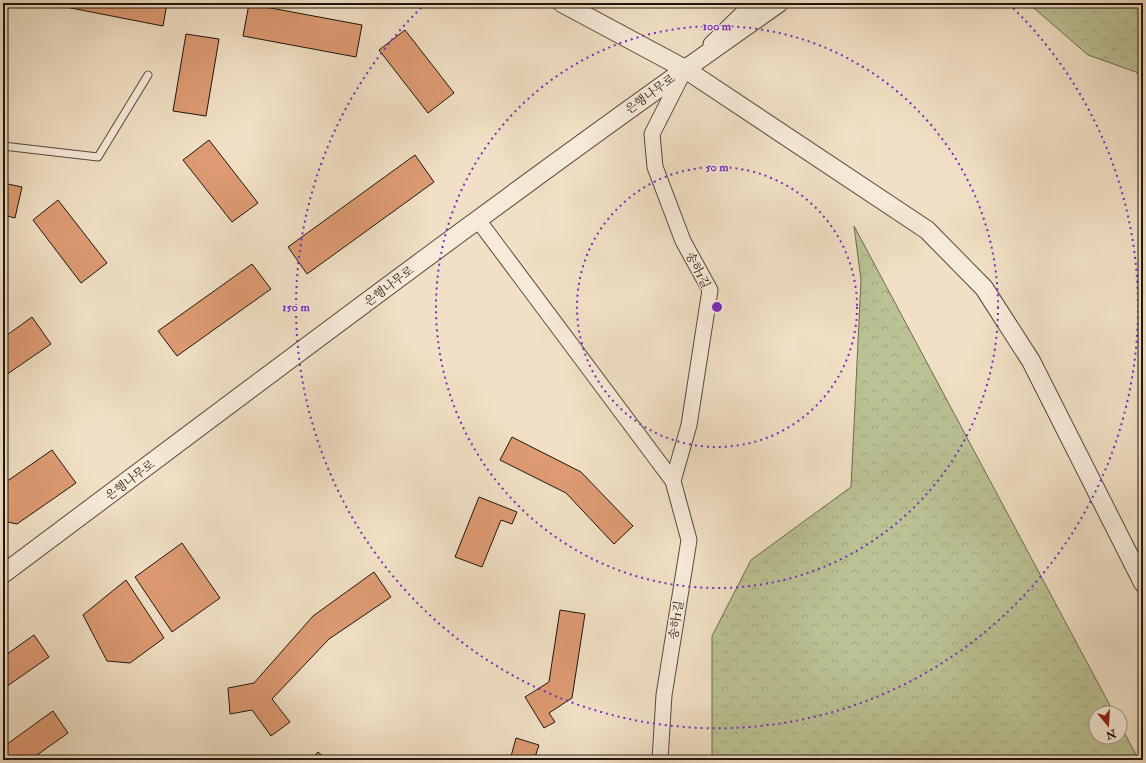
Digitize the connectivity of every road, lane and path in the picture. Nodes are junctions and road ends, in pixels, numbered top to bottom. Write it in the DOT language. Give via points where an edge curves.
graph roads {
  1 [pos="562,3"];
  2 [pos="753,3"];
  3 [pos="779,3"];
  4 [pos="685,69"];
  5 [pos="148,75"];
  6 [pos="3,146"];
  7 [pos="478,220"];
  8 [pos="673,481"];
  9 [pos="3,574"];
  10 [pos="1143,583"];
  11 [pos="660,760"];
  1 -- 4 [label="street"];
  2 -- 4 [label="street, 송하1길"];
  3 -- 4 [label="street, 은행나무로"];
  4 -- 7 [label="street, 은행나무로"];
  4 -- 8 [label="street, 송하1길" via="652,134 655,167 683,241 710,290 689,425"];
  4 -- 10 [label="street" via="927,230 984,288 1031,360"];
  5 -- 6 [label="lane" via="98,157"];
  7 -- 8 [label="street, 송하1길"];
  7 -- 9 [label="street, 은행나무로"];
  8 -- 11 [label="street, 송하1길" via="689,540 664,695"];
}
